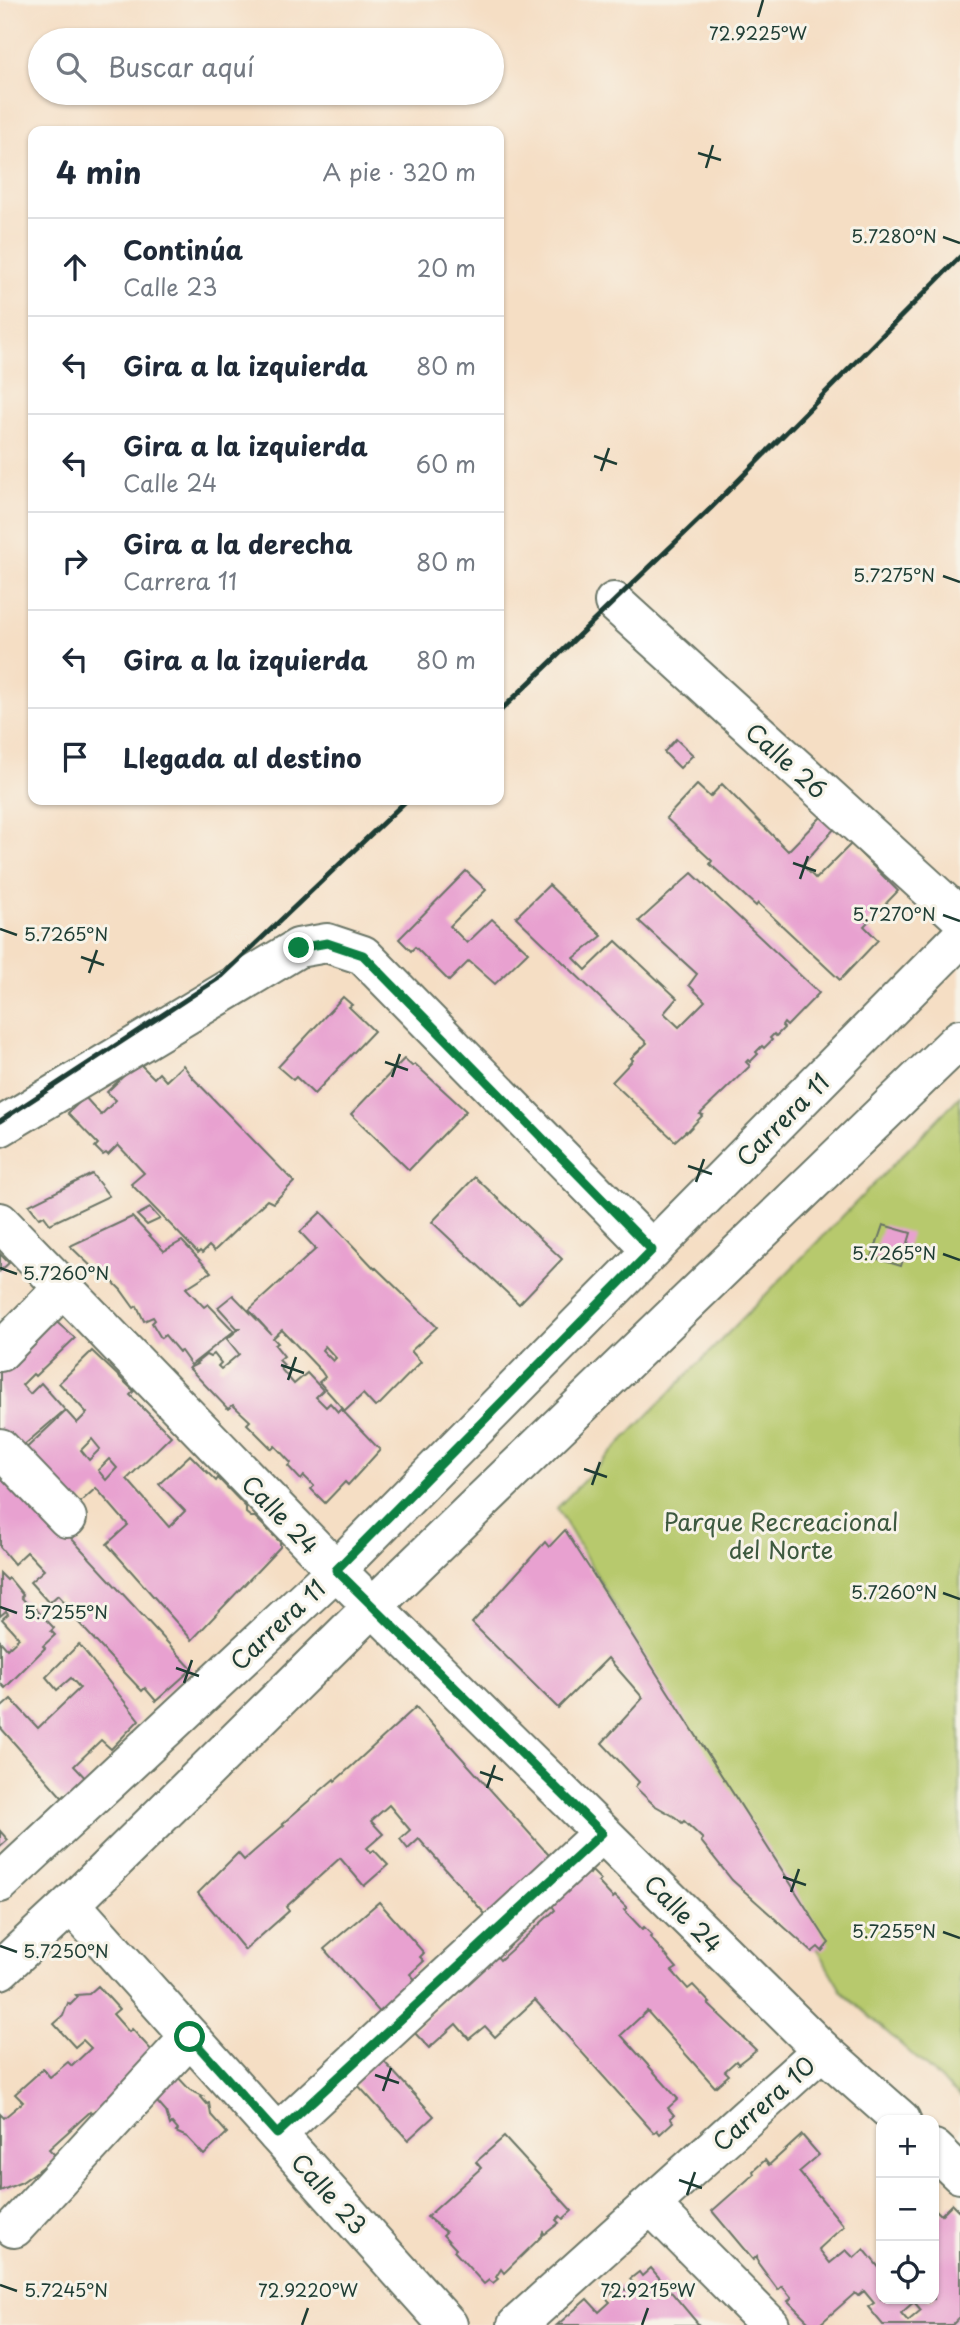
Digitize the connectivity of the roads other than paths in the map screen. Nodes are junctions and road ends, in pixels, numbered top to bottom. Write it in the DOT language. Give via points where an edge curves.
graph roads {
  1 [pos="614,602"];
  2 [pos="960,917"];
  3 [pos="960,939"];
  4 [pos="960,1039"];
  5 [pos="0,1127"];
  6 [pos="0,1222"];
  7 [pos="652,1250"];
  8 [pos="62,1289"];
  9 [pos="0,1352"];
  10 [pos="0,1448"];
  11 [pos="67,1518"];
  12 [pos="336,1570"];
  13 [pos="373,1606"];
  14 [pos="602,1833"];
  15 [pos="0,1883"];
  16 [pos="71,1904"];
  17 [pos="0,1970"];
  18 [pos="190,2037"];
  19 [pos="822,2050"];
  20 [pos="895,2115"];
  21 [pos="277,2134"];
  22 [pos="939,2154"];
  23 [pos="960,2174"];
  24 [pos="651,2205"];
  25 [pos="14,2228"];
  26 [pos="448,2325"];
  27 [pos="517,2325"];
  28 [pos="770,2325"];
  1 -- 2 [label="street, Calle 26"];
  3 -- 7 [label="street, Carrera 11"];
  4 -- 13 [label="street"];
  5 -- 7 [label="street" via="299,948 327,943 363,955"];
  6 -- 8 [label="street, Calle 24"];
  7 -- 12 [label="street, Carrera 11"];
  8 -- 9 [label="street"];
  8 -- 12 [label="street, Calle 24"];
  10 -- 11 [label="street"];
  12 -- 13 [label="street, Calle 24"];
  12 -- 15 [label="street, Carrera 11"];
  13 -- 14 [label="street, Calle 24"];
  13 -- 16 [label="street"];
  14 -- 19 [label="street, Calle 24"];
  14 -- 21 [label="street"];
  16 -- 17 [label="street"];
  16 -- 18 [label="street, Calle 23"];
  18 -- 21 [label="street, Calle 23"];
  18 -- 25 [label="street"];
  19 -- 20 [label="street, Calle 24"];
  19 -- 24 [label="street, Carrera 10"];
  21 -- 26 [label="street, Calle 23"];
  22 -- 23 [label="street"];
  24 -- 27 [label="street, Carrera 10"];
  24 -- 28 [label="street"];
}
